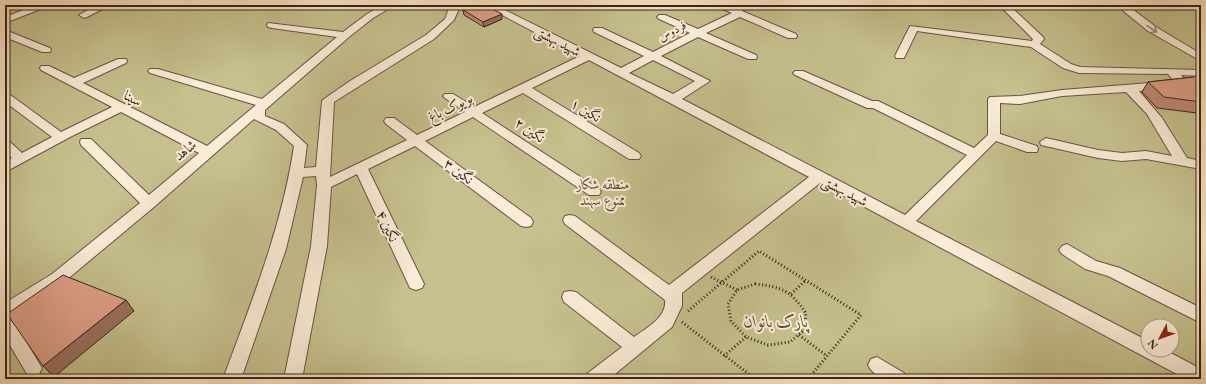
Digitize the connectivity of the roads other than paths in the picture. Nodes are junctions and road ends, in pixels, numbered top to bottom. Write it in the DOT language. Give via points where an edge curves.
graph roads {
  1 [pos="46,5"];
  2 [pos="105,5"];
  3 [pos="398,5"];
  4 [pos="452,5"];
  5 [pos="488,5"];
  6 [pos="719,5"];
  7 [pos="1004,5"];
  8 [pos="1121,5"];
  9 [pos="386,6"];
  10 [pos="740,10"];
  11 [pos="84,15"];
  12 [pos="662,17"];
  13 [pos="5,20"];
  14 [pos="272,25"];
  15 [pos="598,30"];
  16 [pos="698,33"];
  17 [pos="5,34"];
  18 [pos="345,35"];
  19 [pos="792,36"];
  20 [pos="1034,44"];
  21 [pos="46,50"];
  22 [pos="589,56"];
  23 [pos="900,56"];
  24 [pos="652,57"];
  25 [pos="752,57"];
  26 [pos="1201,58"];
  27 [pos="122,61"];
  28 [pos="45,68"];
  29 [pos="154,71"];
  30 [pos="1171,71"];
  31 [pos="622,72"];
  32 [pos="799,73"];
  33 [pos="1201,73"];
  34 [pos="73,83"];
  35 [pos="1128,87"];
  36 [pos="523,88"];
  37 [pos="5,96"];
  38 [pos="449,96"];
  39 [pos="673,99"];
  40 [pos="262,107"];
  41 [pos="120,108"];
  42 [pos="474,112"];
  43 [pos="390,121"];
  44 [pos="994,136"];
  45 [pos="60,137"];
  46 [pos="417,140"];
  47 [pos="86,142"];
  48 [pos="1046,142"];
  49 [pos="5,145"];
  50 [pos="1032,148"];
  51 [pos="208,152"];
  52 [pos="974,153"];
  53 [pos="634,156"];
  54 [pos="22,159"];
  55 [pos="1181,160"];
  56 [pos="1201,165"];
  57 [pos="5,168"];
  58 [pos="361,168"];
  59 [pos="322,171"];
  60 [pos="297,173"];
  61 [pos="818,177"];
  62 [pos="324,186"];
  63 [pos="594,192"];
  64 [pos="149,204"];
  65 [pos="570,220"];
  66 [pos="526,222"];
  67 [pos="906,222"];
  68 [pos="1067,250"];
  69 [pos="416,284"];
  70 [pos="570,297"];
  71 [pos="673,297"];
  72 [pos="5,311"];
  73 [pos="1201,316"];
  74 [pos="5,322"];
  75 [pos="634,347"];
  76 [pos="877,365"];
  77 [pos="33,368"];
  78 [pos="1201,378"];
  79 [pos="232,379"];
  80 [pos="293,379"];
  81 [pos="595,379"];
  82 [pos="897,379"];
  1 -- 13 [label="street"];
  2 -- 11 [label="street"];
  3 -- 9 [label="street"];
  4 -- 59 [label="street" via="453,11 449,20 430,37 328,101"];
  5 -- 22 [label="street, شهید بهشتی"];
  6 -- 10 [label="street"];
  7 -- 20 [label="street" via="1039,39"];
  8 -- 26 [label="street, one-way" via="1152,29"];
  9 -- 18 [label="street, شاهد"];
  10 -- 16 [label="street, فردوس"];
  10 -- 19 [label="street"];
  12 -- 16 [label="street"];
  14 -- 18 [label="street"];
  15 -- 24 [label="street"];
  16 -- 24 [label="street, فردوس"];
  16 -- 25 [label="street"];
  17 -- 21 [label="street"];
  18 -- 40 [label="street, شاهد"];
  20 -- 23 [label="street" via="914,28"];
  20 -- 30 [label="street" via="1068,66 1079,70"];
  22 -- 31 [label="street, شهید بهشتی"];
  22 -- 36 [label="street, بویوک باغ"];
  24 -- 31 [label="street, فردوس"];
  24 -- 39 [label="street" via="704,81"];
  27 -- 34 [label="street"];
  28 -- 34 [label="street, سینا"];
  29 -- 40 [label="street"];
  30 -- 33 [label="street"];
  30 -- 35 [label="street" via="1183,84"];
  31 -- 39 [label="street, شهید بهشتی"];
  32 -- 52 [label="street" via="871,105 874,104"];
  34 -- 41 [label="street, سینا"];
  35 -- 44 [label="street" via="1036,96 1020,100 994,99"];
  35 -- 55 [label="street" via="1144,101 1156,117"];
  36 -- 42 [label="street, بویوک باغ"];
  36 -- 53 [label="street, نگین ۱"];
  37 -- 45 [label="street"];
  38 -- 42 [label="street, نگین ۲"];
  39 -- 61 [label="street, شهید بهشتی"];
  40 -- 51 [label="street, شاهد"];
  40 -- 60 [label="street" via="259,118 280,127 301,145"];
  41 -- 45 [label="street"];
  41 -- 51 [label="street, سینا"];
  42 -- 46 [label="street, بویوک باغ"];
  42 -- 63 [label="street, نگین ۲"];
  43 -- 46 [label="street, نگین ۳"];
  44 -- 50 [label="street"];
  44 -- 52 [label="street"];
  45 -- 54 [label="street"];
  46 -- 58 [label="street, بویوک باغ"];
  46 -- 66 [label="street, نگین ۳"];
  47 -- 64 [label="street"];
  48 -- 55 [label="street" via="1122,157 1146,155"];
  49 -- 54 [label="street"];
  51 -- 64 [label="street, شاهد"];
  52 -- 67 [label="street"];
  54 -- 57 [label="street"];
  55 -- 56 [label="street"];
  58 -- 62 [label="street, بویوک باغ"];
  58 -- 69 [label="street, نگین ۴"];
  59 -- 60 [label="street"];
  59 -- 62 [label="street"];
  60 -- 79 [label="street" via="278,249"];
  61 -- 67 [label="street, شهید بهشتی"];
  61 -- 71 [label="street" via="675,290"];
  62 -- 80 [label="street" via="319,246"];
  64 -- 72 [label="street, شاهد" via="58,278"];
  65 -- 71 [label="street"];
  67 -- 78 [label="street, شهید بهشتی"];
  68 -- 73 [label="street"];
  70 -- 75 [label="street"];
  71 -- 75 [label="street" via="674,306 666,322"];
  74 -- 77 [label="street"];
  75 -- 81 [label="street"];
  76 -- 82 [label="street"];
}
